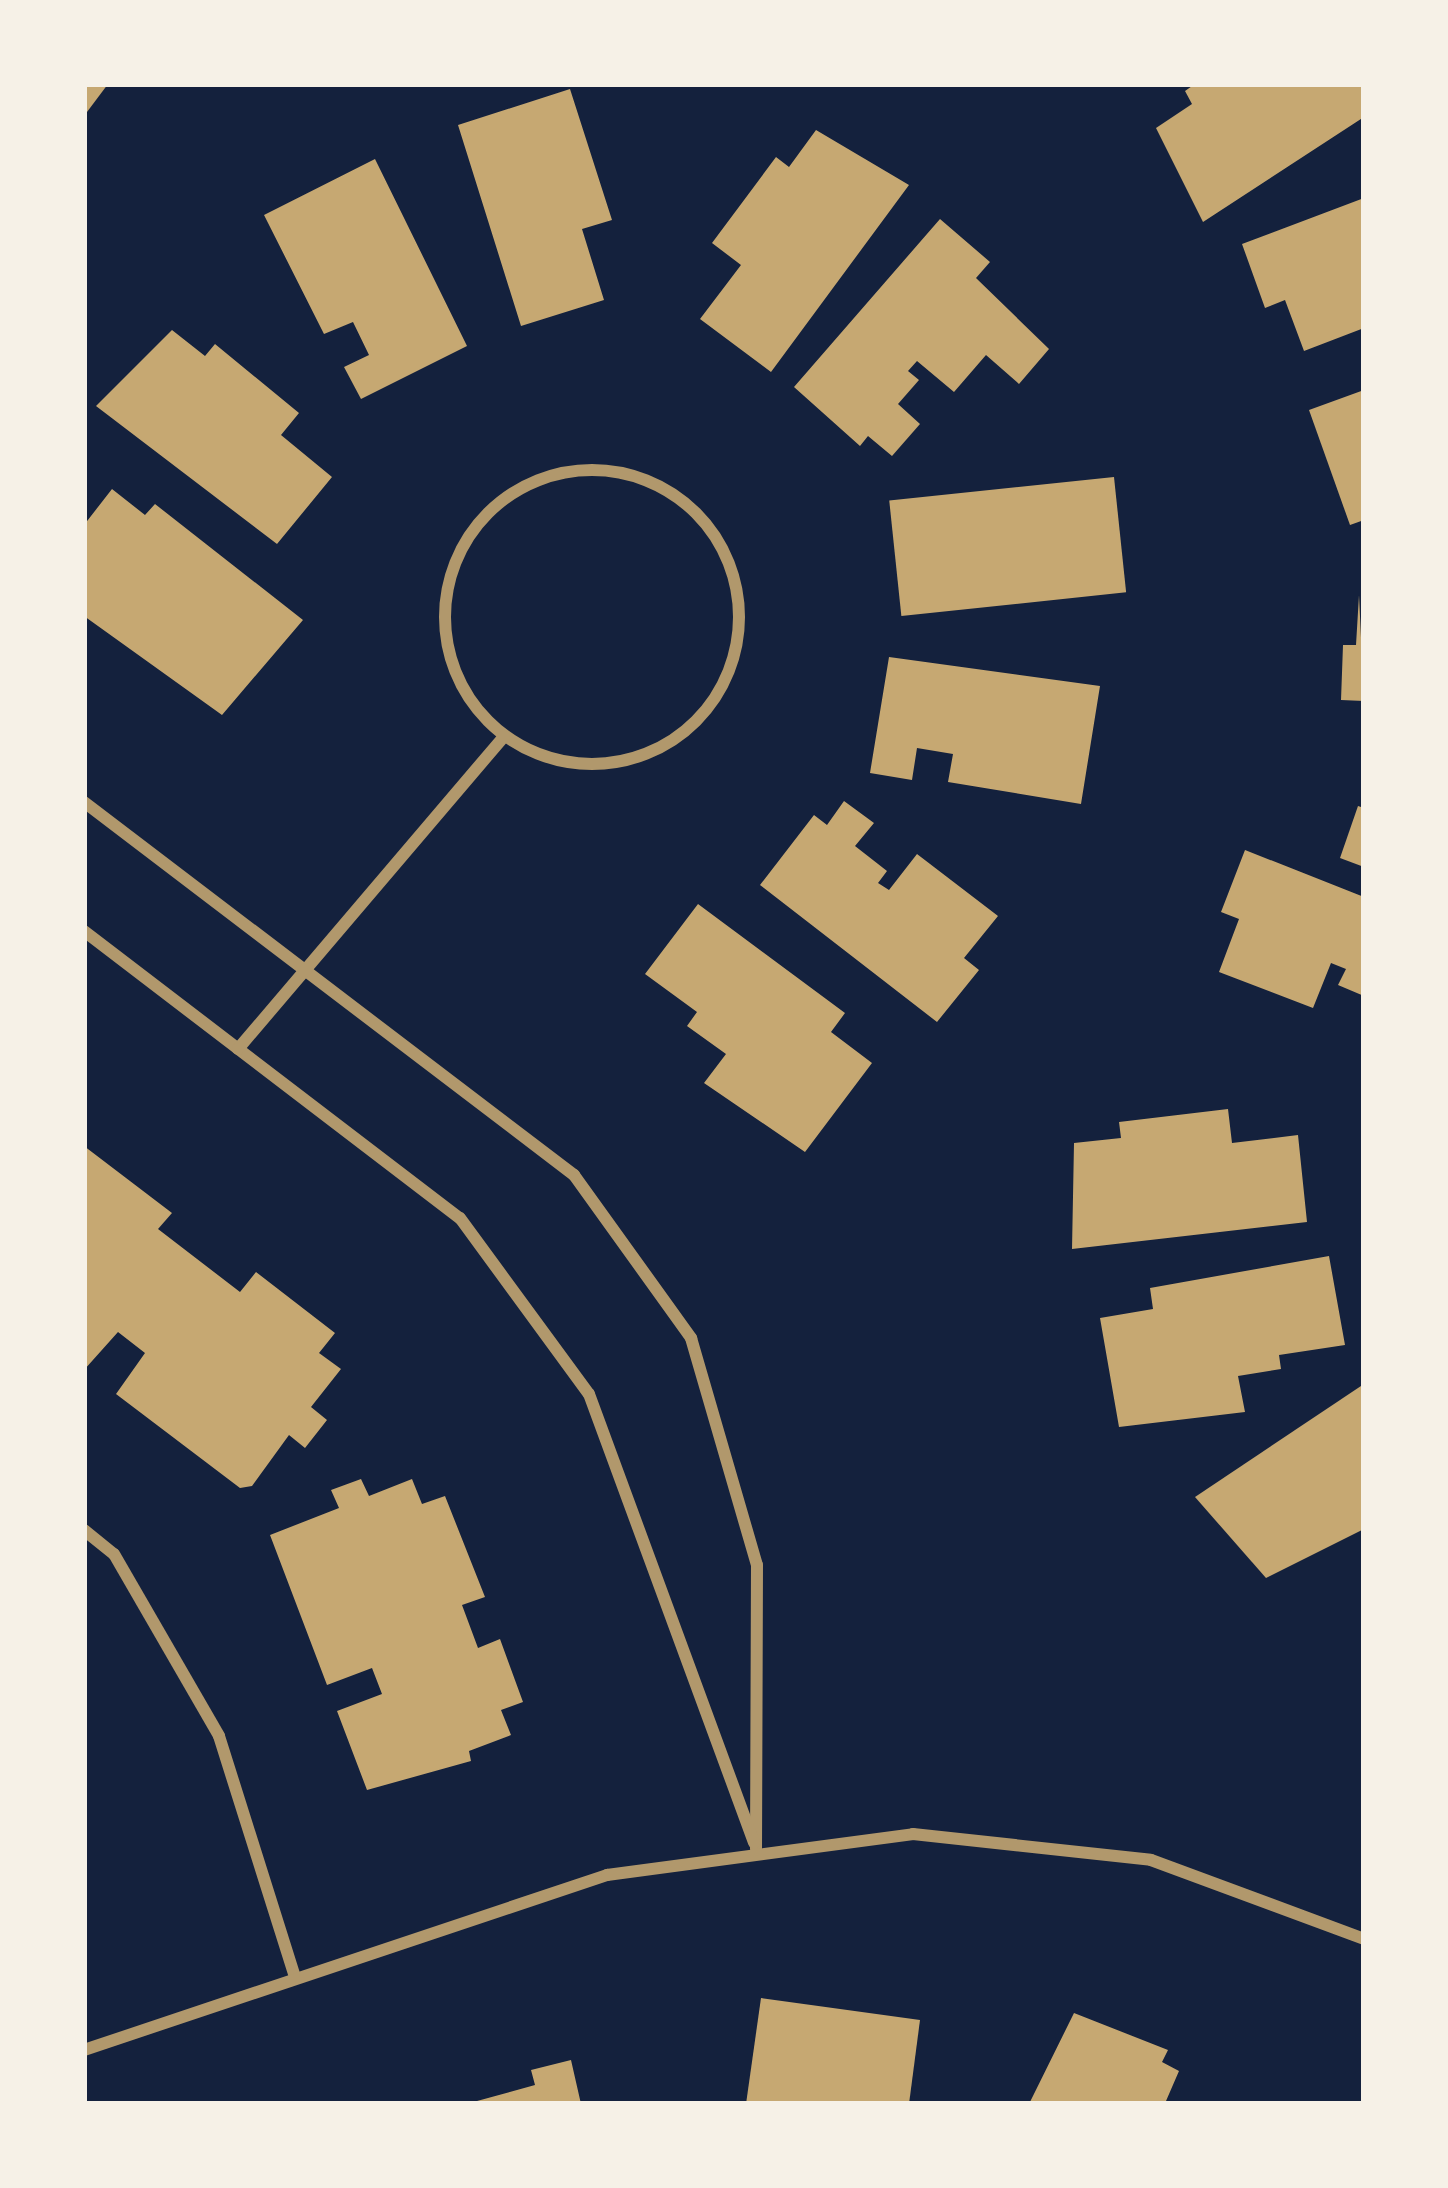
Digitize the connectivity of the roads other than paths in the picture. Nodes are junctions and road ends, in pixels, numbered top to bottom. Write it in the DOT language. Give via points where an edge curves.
graph roads {
  1 [pos="504,736"];
  2 [pos="84,802"];
  3 [pos="84,931"];
  4 [pos="304,971"];
  5 [pos="238,1049"];
  6 [pos="84,1530"];
  7 [pos="756,1849"];
  8 [pos="1364,1939"];
  9 [pos="294,1974"];
  10 [pos="84,2050"];
  1 -- 1 [label="street" via="547,758 641,758 715,698 735,655 728,559 665,488 596,471 526,484 458,555 448,654 469,700"];
  1 -- 4 [label="street"];
  2 -- 4 [label="street"];
  3 -- 5 [label="street"];
  4 -- 5 [label="street"];
  4 -- 7 [label="street" via="574,1175 691,1338 757,1565"];
  5 -- 7 [label="street" via="460,1218 589,1394"];
  6 -- 9 [label="street" via="114,1554 219,1736"];
  7 -- 8 [label="street" via="913,1834 1151,1860"];
  7 -- 9 [label="street" via="607,1875"];
  9 -- 10 [label="street"];
}
